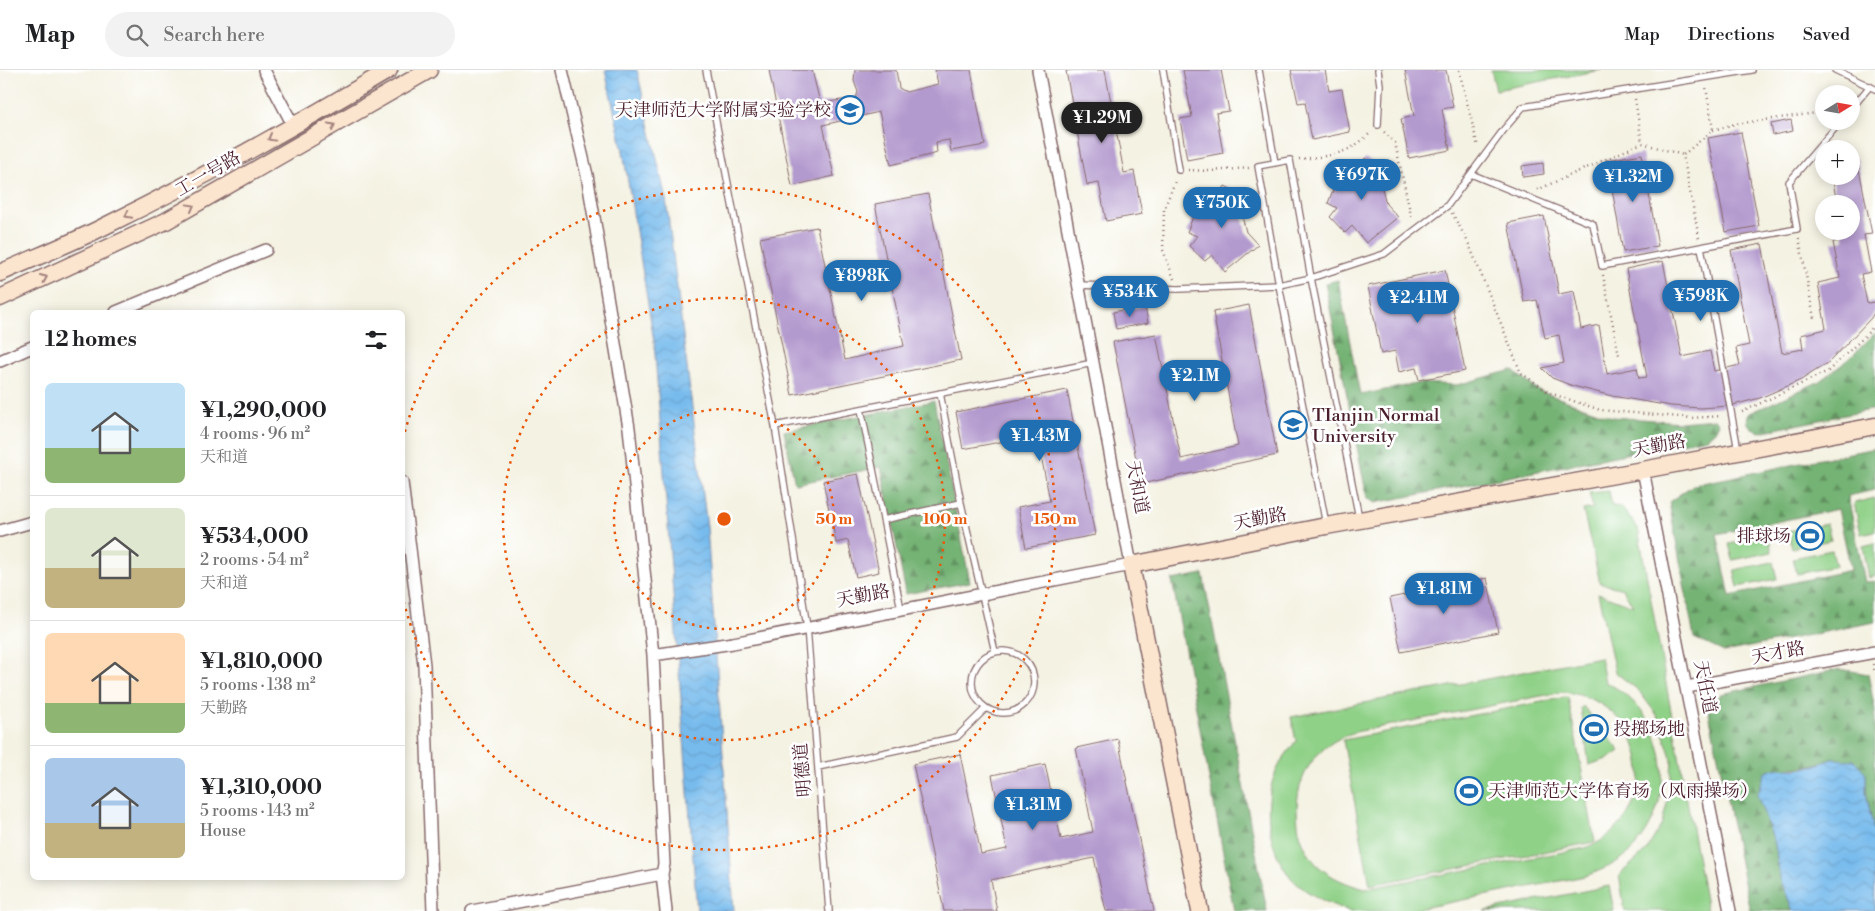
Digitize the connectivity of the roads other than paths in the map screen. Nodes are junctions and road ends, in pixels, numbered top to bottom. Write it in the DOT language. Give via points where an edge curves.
graph roads {
  1 [pos="264,70"];
  2 [pos="389,70"];
  3 [pos="429,70"];
  4 [pos="562,70"];
  5 [pos="706,70"];
  6 [pos="1038,70"];
  7 [pos="1163,70"];
  8 [pos="1259,70"];
  9 [pos="1378,70"];
  10 [pos="1752,70"];
  11 [pos="1835,70"];
  12 [pos="1873,87"];
  13 [pos="1860,100"];
  14 [pos="1378,125"];
  15 [pos="293,126"];
  16 [pos="1833,130"];
  17 [pos="1275,163"];
  18 [pos="1179,170"];
  19 [pos="1471,174"];
  20 [pos="1701,247"];
  21 [pos="266,250"];
  22 [pos="0,273"];
  23 [pos="1312,278"];
  24 [pos="1279,284"];
  25 [pos="1079,285"];
  26 [pos="0,298"];
  27 [pos="121,310"];
  28 [pos="30,348"];
  29 [pos="0,361"];
  30 [pos="1093,363"];
  31 [pos="940,393"];
  32 [pos="861,409"];
  33 [pos="774,426"];
  34 [pos="1875,426"];
  35 [pos="1738,452"];
  36 [pos="1643,470"];
  37 [pos="961,503"];
  38 [pos="405,507"];
  39 [pos="883,520"];
  40 [pos="1360,520"];
  41 [pos="30,523"];
  42 [pos="1326,526"];
  43 [pos="0,531"];
  44 [pos="1132,565"];
  45 [pos="982,594"];
  46 [pos="901,610"];
  47 [pos="807,627"];
  48 [pos="995,652"];
  49 [pos="1875,652"];
  50 [pos="654,655"];
  51 [pos="1687,687"];
  52 [pos="986,708"];
  53 [pos="818,767"];
  54 [pos="662,874"];
  55 [pos="433,911"];
  56 [pos="472,911"];
  57 [pos="666,911"];
  58 [pos="829,911"];
  59 [pos="1200,911"];
  60 [pos="1730,911"];
  1 -- 15 [label="street"];
  2 -- 15 [label="street, 工一号路"];
  26 -- 3 [label="street, 工一号路, one-way" via="166,221"];
  4 -- 50 [label="street" via="587,175 630,428"];
  5 -- 33 [label="lane, 明德道"];
  6 -- 25 [label="street, 天和道"];
  7 -- 18 [label="lane"];
  8 -- 17 [label="lane"];
  9 -- 14 [label="lane"];
  10 -- 19 [label="lane" via="1523,108"];
  11 -- 12 [label="lane"];
  12 -- 13 [label="lane"];
  15 -- 22 [label="street, 工一号路, one-way" via="105,226"];
  16 -- 20 [label="lane" via="1789,182 1797,229"];
  17 -- 23 [label="lane" via="1290,160"];
  17 -- 24 [label="lane" via="1258,166"];
  19 -- 20 [label="lane" via="1593,224 1602,266"];
  19 -- 23 [label="lane" via="1447,206 1384,254"];
  20 -- 35 [label="lane"];
  21 -- 27 [label="street"];
  23 -- 24 [label="lane"];
  23 -- 40 [label="lane"];
  24 -- 25 [label="lane" via="1178,289"];
  24 -- 42 [label="lane"];
  25 -- 30 [label="street, 天和道"];
  28 -- 29 [label="street"];
  30 -- 31 [label="lane"];
  30 -- 44 [label="street, 天和道"];
  31 -- 32 [label="lane"];
  31 -- 37 [label="lane"];
  32 -- 33 [label="lane"];
  32 -- 39 [label="lane"];
  33 -- 47 [label="lane, 明德道"];
  34 -- 35 [label="street, 天勤路"];
  35 -- 36 [label="street, 天勤路"];
  36 -- 40 [label="street, 天勤路"];
  36 -- 51 [label="street, 天任道"];
  37 -- 39 [label="lane"];
  37 -- 45 [label="lane"];
  38 -- 55 [label="street" via="424,665"];
  39 -- 46 [label="lane"];
  40 -- 42 [label="street, 天勤路"];
  41 -- 43 [label="street"];
  42 -- 44 [label="street, 天勤路"];
  44 -- 45 [label="street, 天勤路"];
  44 -- 59 [label="street, 天和道"];
  45 -- 46 [label="street, 天勤路"];
  45 -- 48 [label="lane"];
  46 -- 47 [label="street, 天勤路"];
  47 -- 50 [label="street, 天勤路" via="734,643"];
  47 -- 53 [label="lane, 明德道"];
  48 -- 52 [label="lane" via="981,659 973,673 972,689"];
  48 -- 52 [label="lane" via="1011,652 1025,660 1032,674 1032,690 1017,709 1002,712"];
  49 -- 51 [label="street, 天才路"];
  50 -- 54 [label="street"];
  51 -- 60 [label="street, 天任道"];
  52 -- 53 [label="lane" via="957,737"];
  53 -- 58 [label="lane, 明德道"];
  54 -- 56 [label="street"];
  54 -- 57 [label="street"];
}
